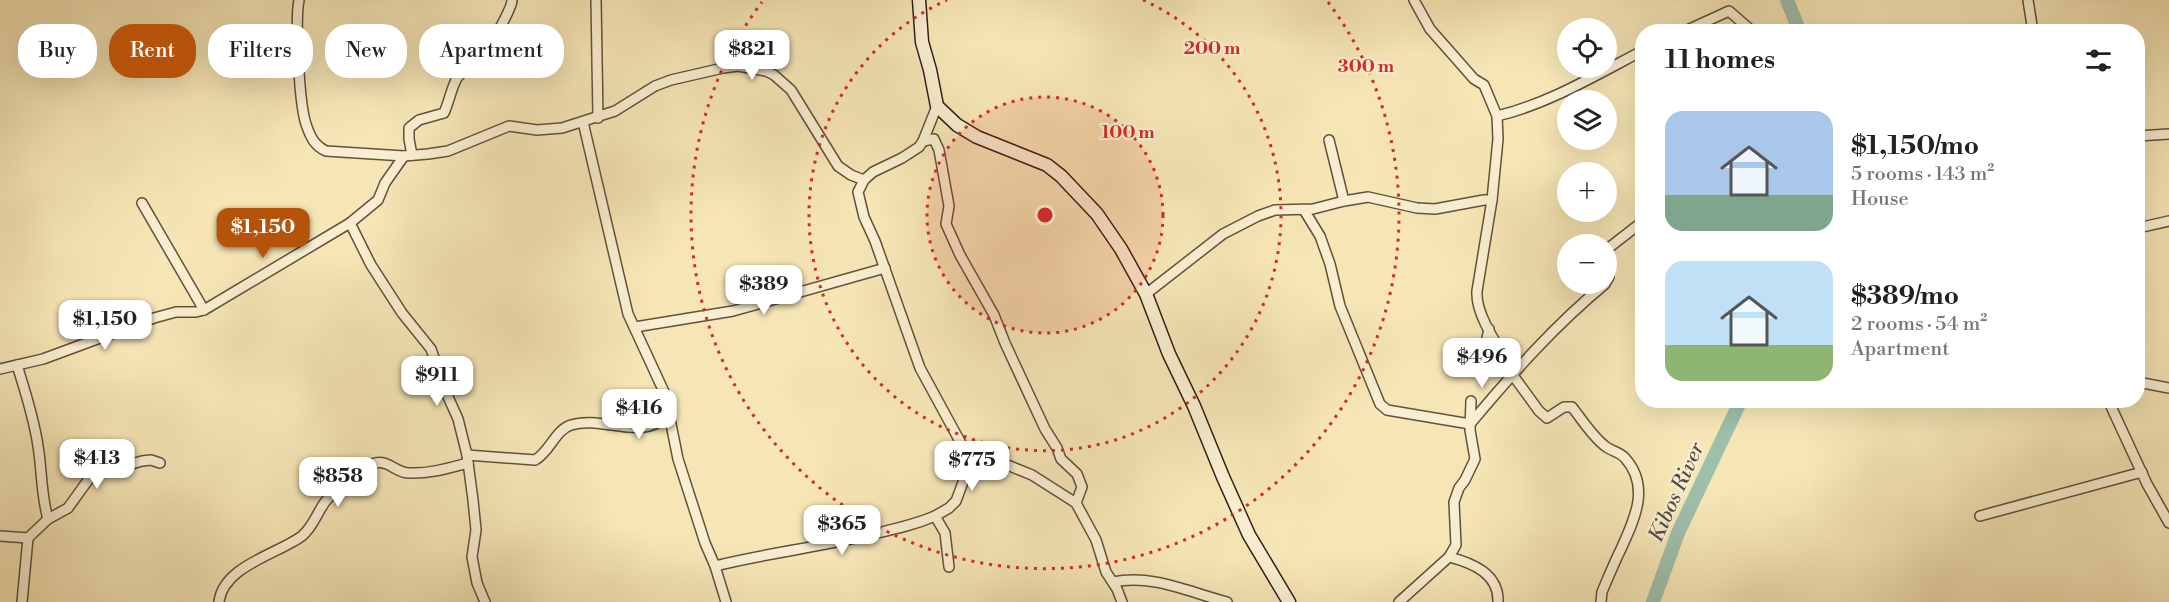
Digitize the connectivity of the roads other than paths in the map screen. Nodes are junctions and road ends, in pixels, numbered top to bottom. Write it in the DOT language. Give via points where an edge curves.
graph roads {
  1 [pos="299,0"];
  2 [pos="512,0"];
  3 [pos="596,0"];
  4 [pos="919,0"];
  5 [pos="1414,0"];
  6 [pos="2028,0"];
  7 [pos="1700,24"];
  8 [pos="1743,24"];
  9 [pos="2032,24"];
  10 [pos="1635,54"];
  11 [pos="936,106"];
  12 [pos="1497,116"];
  13 [pos="598,118"];
  14 [pos="583,122"];
  15 [pos="2169,134"];
  16 [pos="2145,136"];
  17 [pos="1329,140"];
  18 [pos="923,141"];
  19 [pos="408,156"];
  20 [pos="864,180"];
  21 [pos="1492,200"];
  22 [pos="1344,201"];
  23 [pos="142,203"];
  24 [pos="1304,210"];
  25 [pos="2169,221"];
  26 [pos="350,223"];
  27 [pos="2145,226"];
  28 [pos="1635,227"];
  29 [pos="1617,241"];
  30 [pos="885,268"];
  31 [pos="1146,294"];
  32 [pos="1594,294"];
  33 [pos="204,310"];
  34 [pos="635,327"];
  35 [pos="1489,329"];
  36 [pos="17,365"];
  37 [pos="0,369"];
  38 [pos="1513,373"];
  39 [pos="1482,376"];
  40 [pos="2145,383"];
  41 [pos="2169,388"];
  42 [pos="666,398"];
  43 [pos="1471,401"];
  44 [pos="2112,408"];
  45 [pos="1470,424"];
  46 [pos="963,447"];
  47 [pos="467,459"];
  48 [pos="160,463"];
  49 [pos="2142,472"];
  50 [pos="1076,503"];
  51 [pos="935,516"];
  52 [pos="1980,516"];
  53 [pos="48,519"];
  54 [pos="2169,523"];
  55 [pos="0,536"];
  56 [pos="28,538"];
  57 [pos="1449,557"];
  58 [pos="715,566"];
  59 [pos="949,567"];
  60 [pos="1113,582"];
  61 [pos="22,602"];
  62 [pos="219,602"];
  63 [pos="485,602"];
  64 [pos="726,602"];
  65 [pos="1122,602"];
  66 [pos="1227,602"];
  67 [pos="1289,602"];
  68 [pos="1399,602"];
  69 [pos="1498,602"];
  70 [pos="1601,602"];
  1 -- 19 [label="street" via="302,102 306,125 316,146 326,152"];
  2 -- 19 [label="street" via="506,19 480,61 456,80 444,113 419,120 409,128"];
  3 -- 13 [label="street"];
  4 -- 11 [label="main road" via="922,42"];
  5 -- 12 [label="street" via="1430,29 1484,85"];
  6 -- 9 [label="street"];
  7 -- 8 [label="street" via="1728,11"];
  10 -- 12 [label="street" via="1542,101"];
  11 -- 18 [label="street"];
  11 -- 31 [label="main road" via="977,137 1047,165 1061,176 1097,214"];
  12 -- 21 [label="street"];
  13 -- 14 [label="street"];
  13 -- 20 [label="street" via="671,80 738,66 758,69 774,75 790,90 838,166"];
  14 -- 19 [label="street" via="537,130 509,126 448,151"];
  14 -- 34 [label="street" via="628,314"];
  15 -- 16 [label="street"];
  17 -- 22 [label="street"];
  18 -- 20 [label="street" via="910,154"];
  18 -- 50 [label="street" via="934,139 939,150 949,206 946,224 986,297 1045,429 1061,459 1077,474 1082,487"];
  19 -- 26 [label="street" via="385,183 378,200"];
  20 -- 30 [label="street" via="859,200"];
  21 -- 22 [label="street" via="1435,208 1368,197"];
  21 -- 35 [label="street" via="1476,298"];
  22 -- 24 [label="street"];
  23 -- 33 [label="street"];
  24 -- 31 [label="street" via="1275,210 1238,225"];
  24 -- 45 [label="street" via="1320,236 1340,306 1380,404 1387,410"];
  25 -- 27 [label="street"];
  26 -- 33 [label="street"];
  26 -- 47 [label="street" via="370,264 431,349 458,419"];
  28 -- 29 [label="street"];
  30 -- 34 [label="street" via="734,311"];
  30 -- 46 [label="street" via="920,368"];
  31 -- 67 [label="main road" via="1249,535"];
  32 -- 38 [label="street"];
  33 -- 36 [label="street" via="154,318"];
  34 -- 42 [label="street"];
  35 -- 38 [label="street"];
  35 -- 39 [label="street"];
  36 -- 37 [label="street"];
  36 -- 53 [label="street" via="39,448 40,480"];
  38 -- 45 [label="street"];
  38 -- 70 [label="street" via="1547,418 1564,407 1572,407 1596,438 1626,459 1635,475 1639,504"];
  40 -- 41 [label="street"];
  42 -- 47 [label="street" via="664,411 654,425 573,424 564,428 535,460"];
  42 -- 58 [label="street" via="678,459"];
  43 -- 45 [label="street"];
  44 -- 49 [label="street"];
  45 -- 57 [label="street" via="1475,459 1454,502 1456,545"];
  46 -- 50 [label="street" via="1032,475"];
  46 -- 51 [label="street" via="969,466 956,501"];
  47 -- 62 [label="street" via="440,471 418,473 406,473 383,463 365,468 326,501 299,539 249,564 229,582"];
  47 -- 63 [label="street" via="476,530 472,557"];
  48 -- 53 [label="street" via="142,461 91,476 68,508"];
  49 -- 52 [label="street"];
  49 -- 54 [label="street"];
  50 -- 60 [label="street"];
  51 -- 58 [label="street" via="914,526"];
  51 -- 59 [label="street" via="945,533"];
  53 -- 56 [label="street"];
  55 -- 56 [label="street"];
  56 -- 61 [label="street"];
  57 -- 68 [label="street"];
  57 -- 69 [label="street" via="1479,567 1496,586"];
  58 -- 64 [label="street"];
  60 -- 65 [label="street"];
  60 -- 66 [label="street" via="1146,580"];
}
